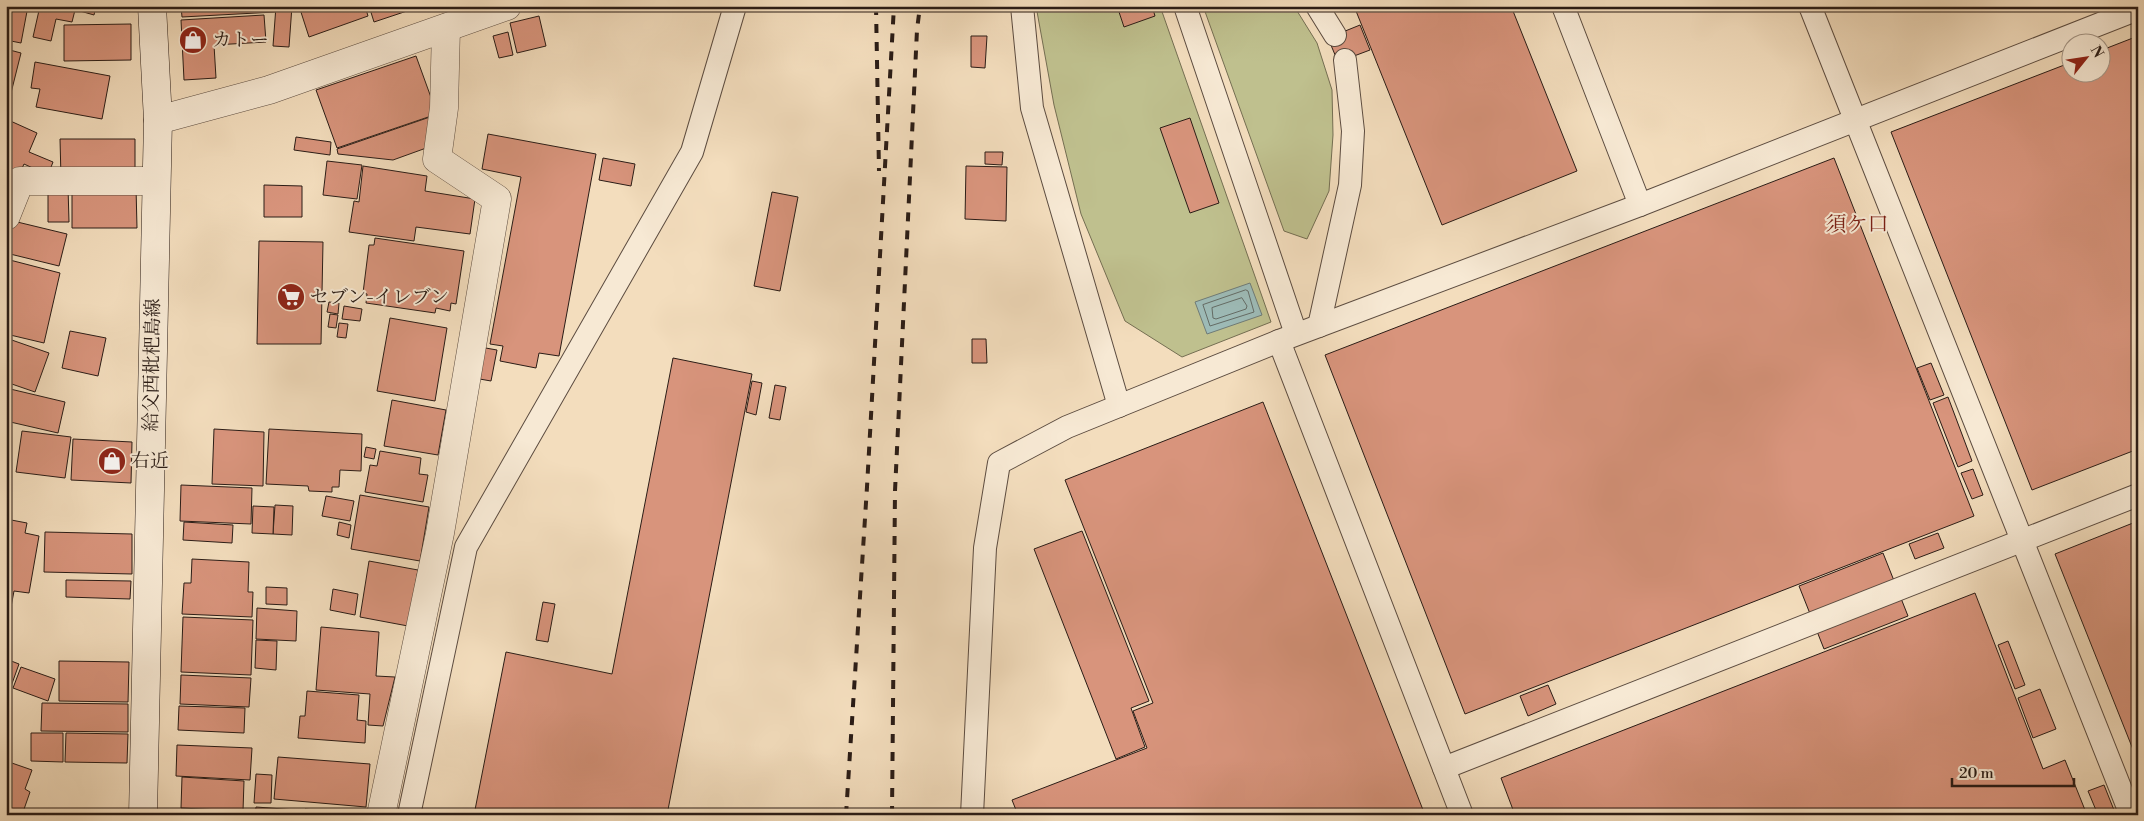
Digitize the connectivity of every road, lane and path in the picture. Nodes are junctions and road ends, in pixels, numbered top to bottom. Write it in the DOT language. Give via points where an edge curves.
graph roads {
  1 [pos="152,6"];
  2 [pos="507,6"];
  3 [pos="735,6"];
  4 [pos="1022,6"];
  5 [pos="1185,6"];
  6 [pos="1317,6"];
  7 [pos="1563,6"];
  8 [pos="1810,6"];
  9 [pos="2138,9"];
  10 [pos="446,28"];
  11 [pos="1335,35"];
  12 [pos="1345,60"];
  13 [pos="158,120"];
  14 [pos="1855,120"];
  15 [pos="156,181"];
  16 [pos="1640,205"];
  17 [pos="6,216"];
  18 [pos="1319,326"];
  19 [pos="1287,338"];
  20 [pos="1119,406"];
  21 [pos="2138,495"];
  22 [pos="2022,541"];
  23 [pos="1444,768"];
  24 [pos="143,815"];
  25 [pos="381,815"];
  26 [pos="409,815"];
  27 [pos="972,815"];
  28 [pos="1462,815"];
  29 [pos="2131,815"];
  1 -- 13 [label="street, 給父西枇杷島線"];
  2 -- 10 [label="street"];
  3 -- 26 [label="lane" via="692,152 466,547"];
  4 -- 20 [label="lane" via="1032,108"];
  5 -- 19 [label="lane"];
  6 -- 11 [label="lane"];
  7 -- 16 [label="lane"];
  8 -- 14 [label="lane"];
  9 -- 14 [label="lane"];
  10 -- 13 [label="street" via="269,90"];
  10 -- 25 [label="street" via="444,108 437,159 497,199 440,533"];
  12 -- 18 [label="lane" via="1353,131 1350,185"];
  13 -- 15 [label="street, 給父西枇杷島線"];
  14 -- 16 [label="lane"];
  14 -- 22 [label="lane"];
  15 -- 17 [label="street" via="20,181"];
  15 -- 24 [label="street, 給父西枇杷島線"];
  16 -- 18 [label="lane"];
  18 -- 19 [label="lane"];
  19 -- 20 [label="lane"];
  19 -- 23 [label="lane"];
  20 -- 27 [label="lane" via="1067,427 998,463 985,548"];
  21 -- 22 [label="lane"];
  22 -- 23 [label="lane"];
  22 -- 29 [label="lane"];
  23 -- 28 [label="lane"];
}
